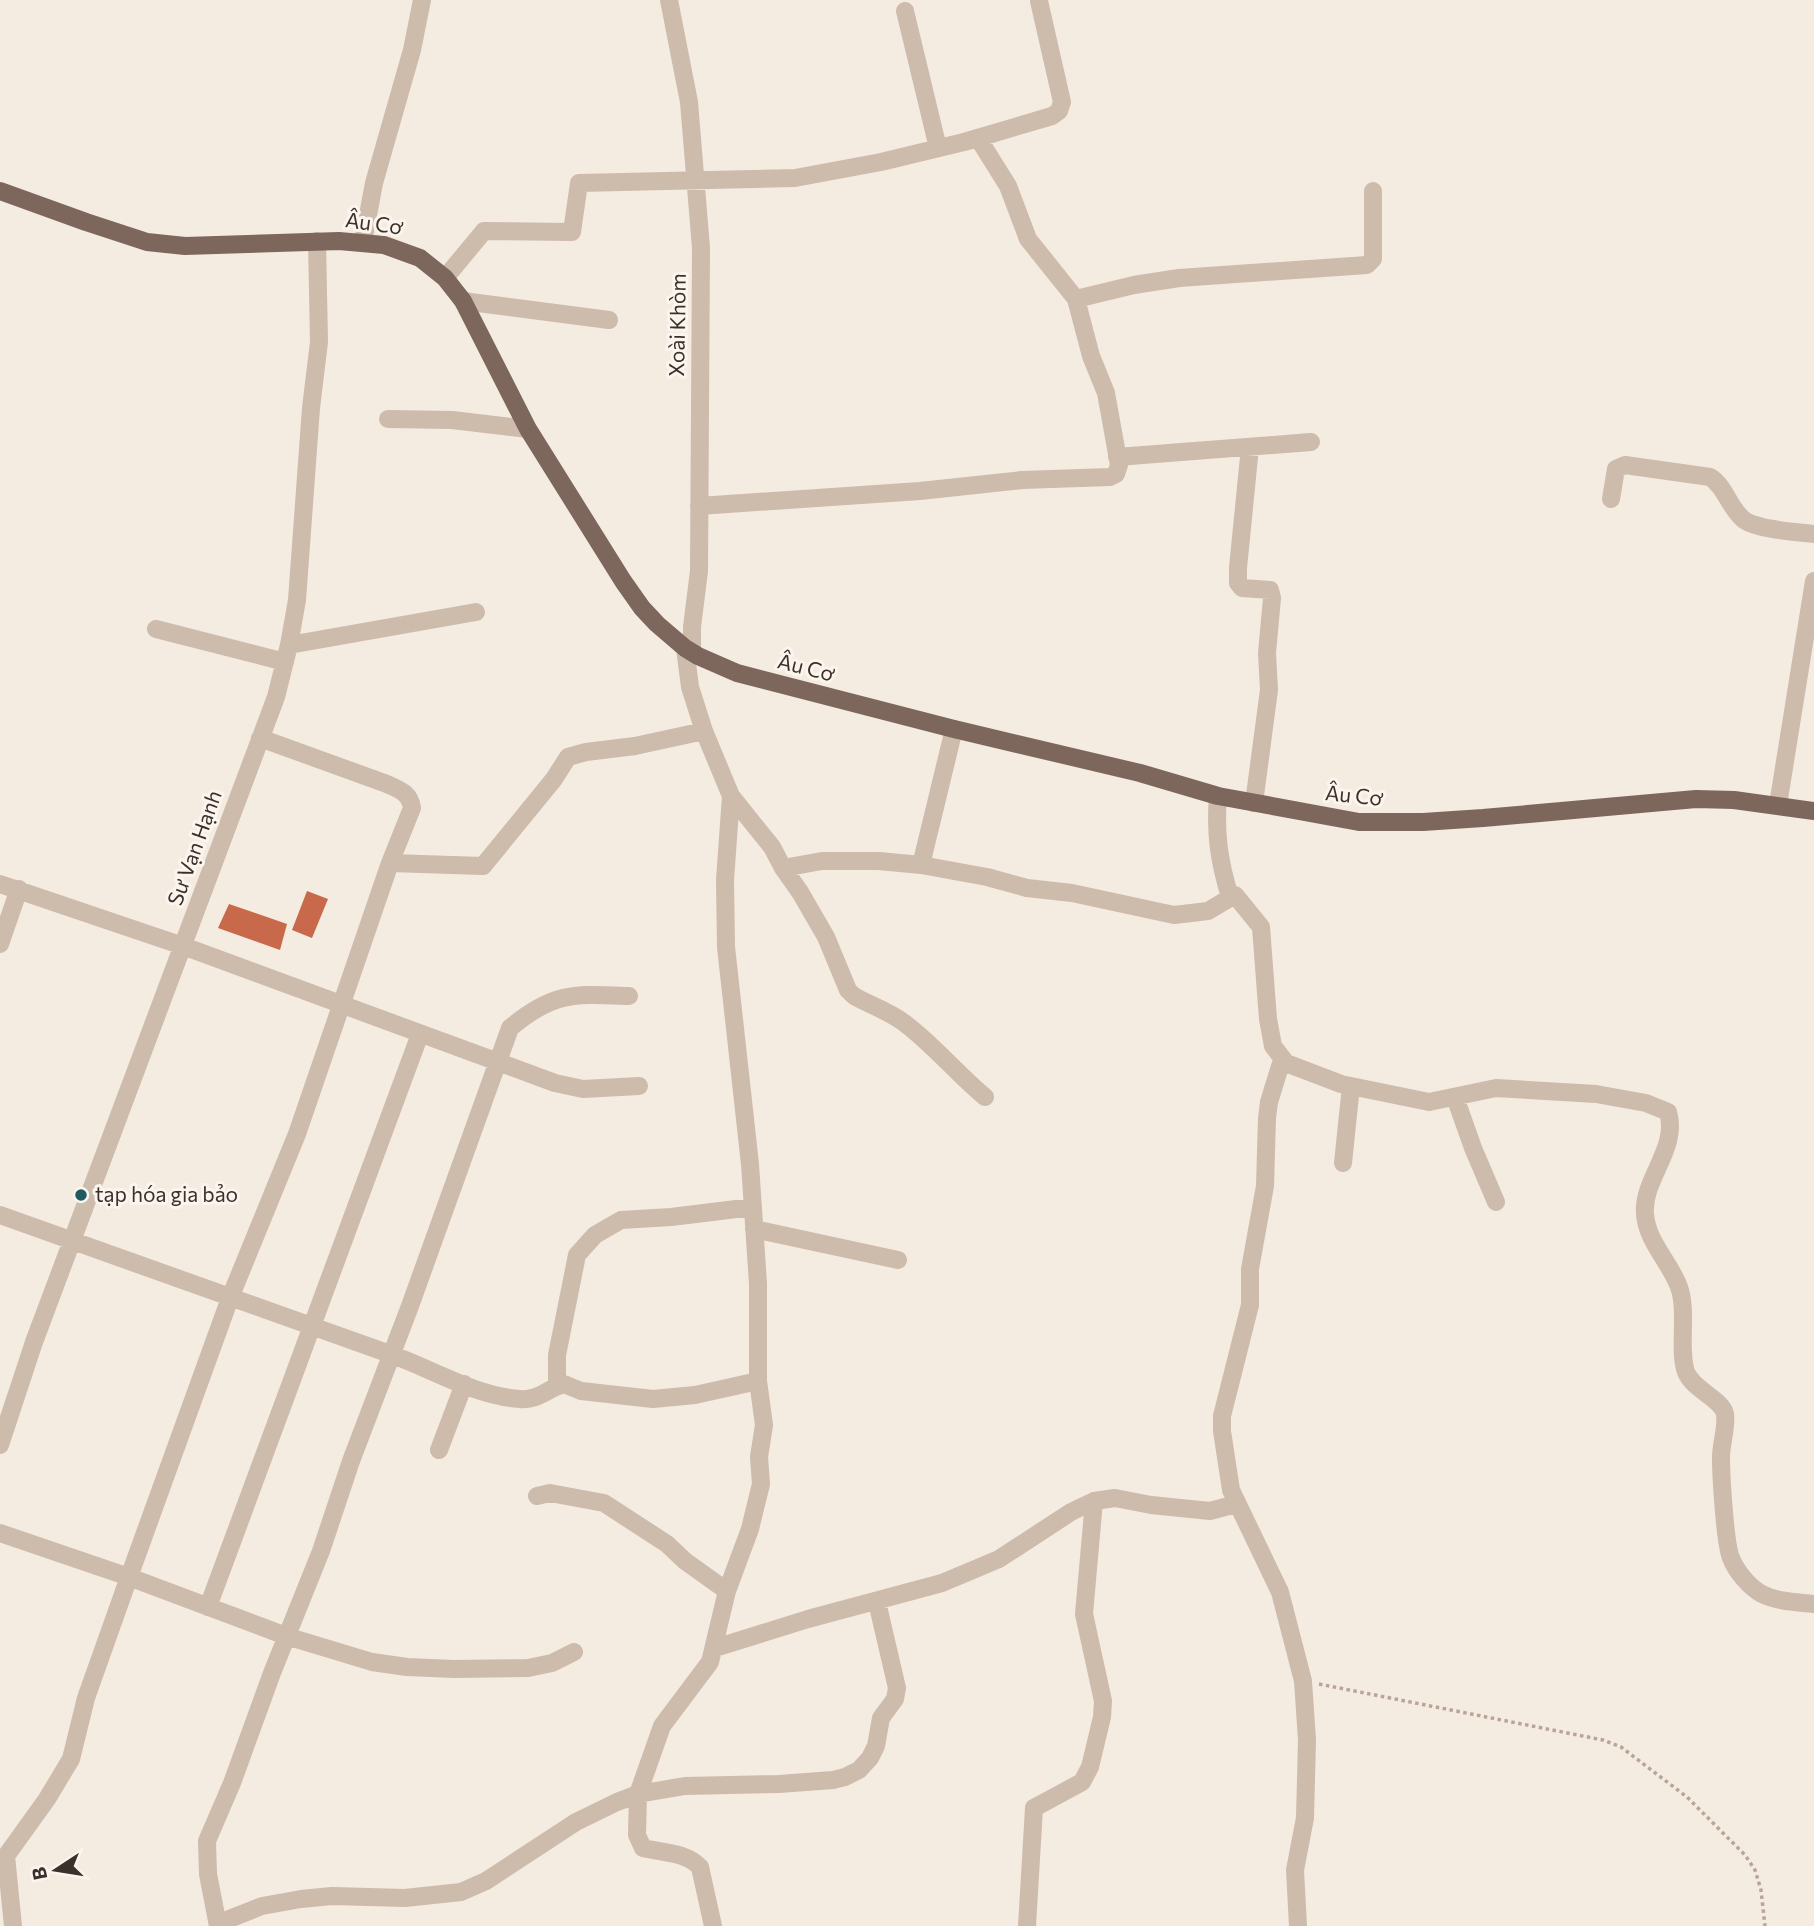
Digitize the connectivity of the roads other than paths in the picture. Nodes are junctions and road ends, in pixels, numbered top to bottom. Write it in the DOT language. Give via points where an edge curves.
graph roads {
  1 [pos="422,0"];
  2 [pos="669,0"];
  3 [pos="1039,1"];
  4 [pos="905,11"];
  5 [pos="978,138"];
  6 [pos="939,148"];
  7 [pos="696,181"];
  8 [pos="0,191"];
  9 [pos="1373,191"];
  10 [pos="317,242"];
  11 [pos="363,242"];
  12 [pos="445,278"];
  13 [pos="1076,299"];
  14 [pos="463,301"];
  15 [pos="609,320"];
  16 [pos="388,419"];
  17 [pos="528,429"];
  18 [pos="1311,442"];
  19 [pos="1250,447"];
  20 [pos="1118,457"];
  21 [pos="1611,499"];
  22 [pos="699,506"];
  23 [pos="1814,534"];
  24 [pos="1814,581"];
  25 [pos="476,612"];
  26 [pos="156,629"];
  27 [pos="689,650"];
  28 [pos="287,653"];
  29 [pos="954,729"];
  30 [pos="705,731"];
  31 [pos="260,738"];
  32 [pos="731,796"];
  33 [pos="1218,796"];
  34 [pos="1254,803"];
  35 [pos="1778,805"];
  36 [pos="1814,811"];
  37 [pos="390,863"];
  38 [pos="921,865"];
  39 [pos="783,868"];
  40 [pos="0,884"];
  41 [pos="19,889"];
  42 [pos="1230,897"];
  43 [pos="0,944"];
  44 [pos="183,946"];
  45 [pos="629,996"];
  46 [pos="342,1006"];
  47 [pos="420,1034"];
  48 [pos="1282,1060"];
  49 [pos="499,1062"];
  50 [pos="639,1086"];
  51 [pos="1351,1086"];
  52 [pos="985,1097"];
  53 [pos="1455,1097"];
  54 [pos="1343,1163"];
  55 [pos="1496,1202"];
  56 [pos="753,1207"];
  57 [pos="0,1215"];
  58 [pos="754,1229"];
  59 [pos="73,1242"];
  60 [pos="898,1260"];
  61 [pos="230,1298"];
  62 [pos="312,1328"];
  63 [pos="392,1355"];
  64 [pos="758,1381"];
  65 [pos="464,1384"];
  66 [pos="557,1386"];
  67 [pos="0,1445"];
  68 [pos="439,1450"];
  69 [pos="537,1496"];
  70 [pos="1094,1501"];
  71 [pos="1236,1504"];
  72 [pos="0,1533"];
  73 [pos="129,1577"];
  74 [pos="727,1591"];
  75 [pos="877,1602"];
  76 [pos="1814,1604"];
  77 [pos="208,1606"];
  78 [pos="286,1636"];
  79 [pos="715,1648"];
  80 [pos="575,1652"];
  81 [pos="638,1794"];
  82 [pos="219,1924"];
  83 [pos="13,1926"];
  84 [pos="713,1926"];
  85 [pos="1027,1926"];
  86 [pos="1298,1926"];
  1 -- 11 [label="street"];
  2 -- 7 [label="street, Xoài Khòm" via="689,102"];
  3 -- 5 [label="street" via="1062,102 1059,111"];
  4 -- 6 [label="street"];
  5 -- 6 [label="street"];
  5 -- 13 [label="street" via="1008,186 1028,239"];
  6 -- 7 [label="street" via="795,178"];
  7 -- 12 [label="street" via="579,183 572,232 484,231"];
  7 -- 22 [label="street, Xoài Khòm" via="701,260"];
  8 -- 10 [label="main road, Âu Cơ" via="157,243"];
  9 -- 13 [label="street" via="1373,259 1367,265 1179,278"];
  10 -- 11 [label="main road, Âu Cơ"];
  10 -- 28 [label="street, Sư Vạn Hạnh" via="319,342 297,600"];
  11 -- 12 [label="main road, Âu Cơ" via="420,257"];
  12 -- 14 [label="main road, Âu Cơ"];
  13 -- 20 [label="street" via="1106,393"];
  14 -- 15 [label="street"];
  14 -- 17 [label="main road, Âu Cơ"];
  16 -- 17 [label="street" via="452,420"];
  17 -- 27 [label="main road, Âu Cơ" via="623,581 657,624"];
  18 -- 19 [label="street"];
  19 -- 20 [label="street"];
  19 -- 34 [label="street" via="1238,583 1242,588 1267,588 1272,598 1269,690"];
  20 -- 22 [label="street" via="1118,471 1110,477"];
  21 -- 23 [label="street" via="1616,469 1625,465 1710,477 1743,519"];
  22 -- 27 [label="street, Xoài Khòm" via="698,581"];
  24 -- 35 [label="street"];
  25 -- 28 [label="street"];
  26 -- 28 [label="street"];
  27 -- 29 [label="main road, Âu Cơ" via="737,673"];
  27 -- 30 [label="street, Xoài Khòm" via="690,687"];
  28 -- 31 [label="street, Sư Vạn Hạnh"];
  29 -- 33 [label="main road, Âu Cơ"];
  29 -- 38 [label="street"];
  30 -- 32 [label="street, Xoài Khòm"];
  30 -- 37 [label="street" via="568,757 483,866"];
  31 -- 37 [label="street" via="405,792 412,808"];
  31 -- 44 [label="street, Sư Vạn Hạnh"];
  32 -- 39 [label="street"];
  32 -- 56 [label="street" via="726,947"];
  33 -- 34 [label="main road, Âu Cơ"];
  33 -- 42 [label="street" via="1215,828"];
  34 -- 35 [label="main road, Âu Cơ" via="1379,823 1696,799"];
  35 -- 36 [label="main road, Âu Cơ"];
  37 -- 46 [label="street"];
  38 -- 39 [label="street" via="822,861"];
  38 -- 42 [label="street" via="1174,915 1208,911"];
  39 -- 52 [label="street" via="826,937 848,990 902,1021"];
  40 -- 41 [label="street"];
  41 -- 43 [label="street"];
  41 -- 44 [label="street"];
  42 -- 48 [label="street" via="1238,897 1261,928 1268,1019 1273,1046"];
  44 -- 46 [label="street"];
  44 -- 59 [label="street, Sư Vạn Hạnh"];
  45 -- 49 [label="street" via="580,994 544,1002 510,1028"];
  46 -- 47 [label="street"];
  46 -- 61 [label="street" via="297,1134"];
  47 -- 49 [label="street"];
  47 -- 62 [label="street"];
  48 -- 51 [label="street"];
  48 -- 71 [label="street" via="1269,1102 1265,1186 1250,1269 1250,1306 1222,1416 1227,1472"];
  49 -- 50 [label="street" via="583,1089"];
  49 -- 63 [label="street"];
  51 -- 53 [label="street" via="1429,1102"];
  51 -- 54 [label="street"];
  53 -- 55 [label="street"];
  53 -- 76 [label="street" via="1496,1088 1579,1093 1646,1102 1668,1112 1671,1132 1645,1217 1679,1287 1686,1372 1725,1414 1721,1457 1730,1557 1760,1593"];
  56 -- 58 [label="street"];
  56 -- 66 [label="street" via="621,1220 595,1235 577,1255 557,1355"];
  57 -- 59 [label="street"];
  58 -- 60 [label="street"];
  58 -- 64 [label="street"];
  59 -- 61 [label="street"];
  59 -- 67 [label="street, Sư Vạn Hạnh"];
  61 -- 62 [label="street"];
  61 -- 73 [label="street"];
  62 -- 63 [label="street"];
  62 -- 77 [label="street"];
  63 -- 65 [label="street"];
  63 -- 78 [label="street"];
  64 -- 66 [label="street" via="653,1399"];
  64 -- 74 [label="street" via="764,1426 760,1491"];
  65 -- 66 [label="street" via="522,1400 539,1397"];
  65 -- 68 [label="street"];
  69 -- 74 [label="street" via="550,1493 604,1503"];
  70 -- 71 [label="street" via="1115,1498 1210,1511"];
  70 -- 75 [label="street" via="999,1559 923,1590"];
  70 -- 85 [label="street" via="1084,1614 1103,1702 1102,1717 1082,1782 1034,1808"];
  71 -- 86 [label="street" via="1280,1592 1303,1681 1307,1740 1305,1818 1295,1870"];
  72 -- 73 [label="street"];
  73 -- 77 [label="street"];
  73 -- 83 [label="street" via="83,1709 71,1759 6,1856"];
  74 -- 79 [label="street"];
  75 -- 79 [label="street"];
  75 -- 81 [label="street" via="897,1694 881,1718 870,1758 859,1770 833,1780 685,1786"];
  77 -- 78 [label="street"];
  78 -- 80 [label="street" via="372,1662 407,1667 528,1668"];
  78 -- 82 [label="street" via="207,1841 208,1874"];
  79 -- 81 [label="street" via="700,1678 662,1726"];
  81 -- 82 [label="street" via="576,1822 486,1881 461,1892 413,1898 301,1899 262,1906"];
  81 -- 84 [label="street" via="636,1827 641,1845 689,1858 700,1867"];
}
